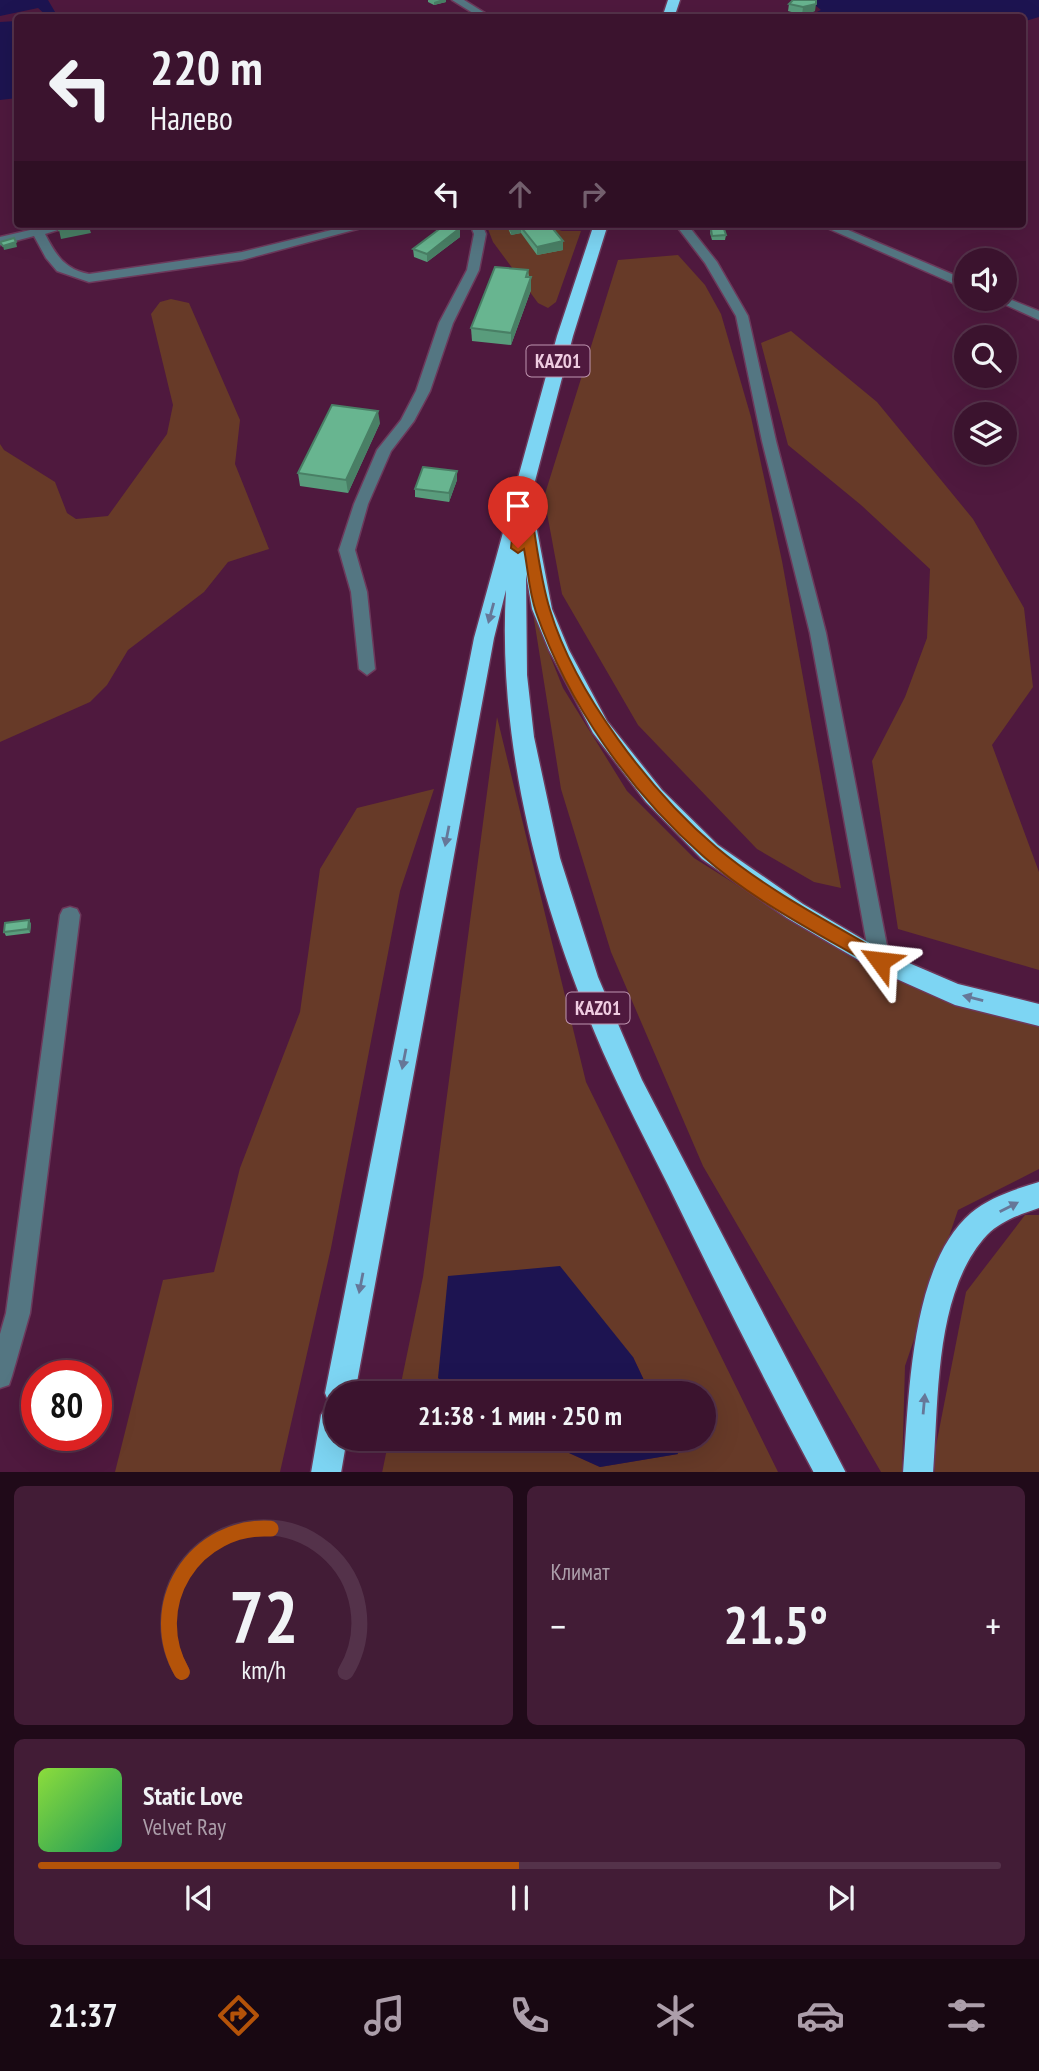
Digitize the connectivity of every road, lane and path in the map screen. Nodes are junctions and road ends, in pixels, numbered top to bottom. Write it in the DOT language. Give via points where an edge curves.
graph roads {
  1 [pos="457,0"];
  2 [pos="482,14"];
  3 [pos="54,228"];
  4 [pos="354,228"];
  5 [pos="478,228"];
  6 [pos="600,228"];
  7 [pos="684,228"];
  8 [pos="833,228"];
  9 [pos="38,232"];
  10 [pos="0,241"];
  11 [pos="954,280"];
  12 [pos="1017,307"];
  13 [pos="1039,316"];
  14 [pos="523,500"];
  15 [pos="367,668"];
  16 [pos="70,915"];
  17 [pos="880,961"];
  18 [pos="1039,1015"];
  19 [pos="1039,1195"];
  20 [pos="0,1376"];
  21 [pos="342,1381"];
  22 [pos="330,1451"];
  23 [pos="326,1472"];
  24 [pos="831,1472"];
  25 [pos="919,1472"];
  1 -- 2 [label="street"];
  3 -- 9 [label="street"];
  4 -- 9 [label="street" via="242,256 89,278 67,274 55,264"];
  5 -- 15 [label="street" via="473,270 446,323 423,391 384,450 347,550 359,592"];
  6 -- 14 [label="highway, KАZ01" via="565,336"];
  7 -- 17 [label="street" via="711,262 742,316 818,633"];
  8 -- 11 [label="street"];
  9 -- 10 [label="street"];
  12 -- 13 [label="street"];
  14 -- 17 [label="highway, KАZ01" via="542,609 559,650 608,737 654,796 710,852 795,911"];
  14 -- 21 [label="highway, KАZ01, one-way" via="484,638"];
  14 -- 24 [label="highway, KАZ01" via="516,572 520,704 532,792 558,901 609,1037 755,1336"];
  16 -- 20 [label="street" via="18,1312"];
  18 -- 17 [label="highway, KАZ01, one-way" via="955,994"];
  25 -- 19 [label="highway, one-way" via="931,1326 951,1266 977,1226 1012,1204"];
  22 -- 23 [label="highway"];
}
